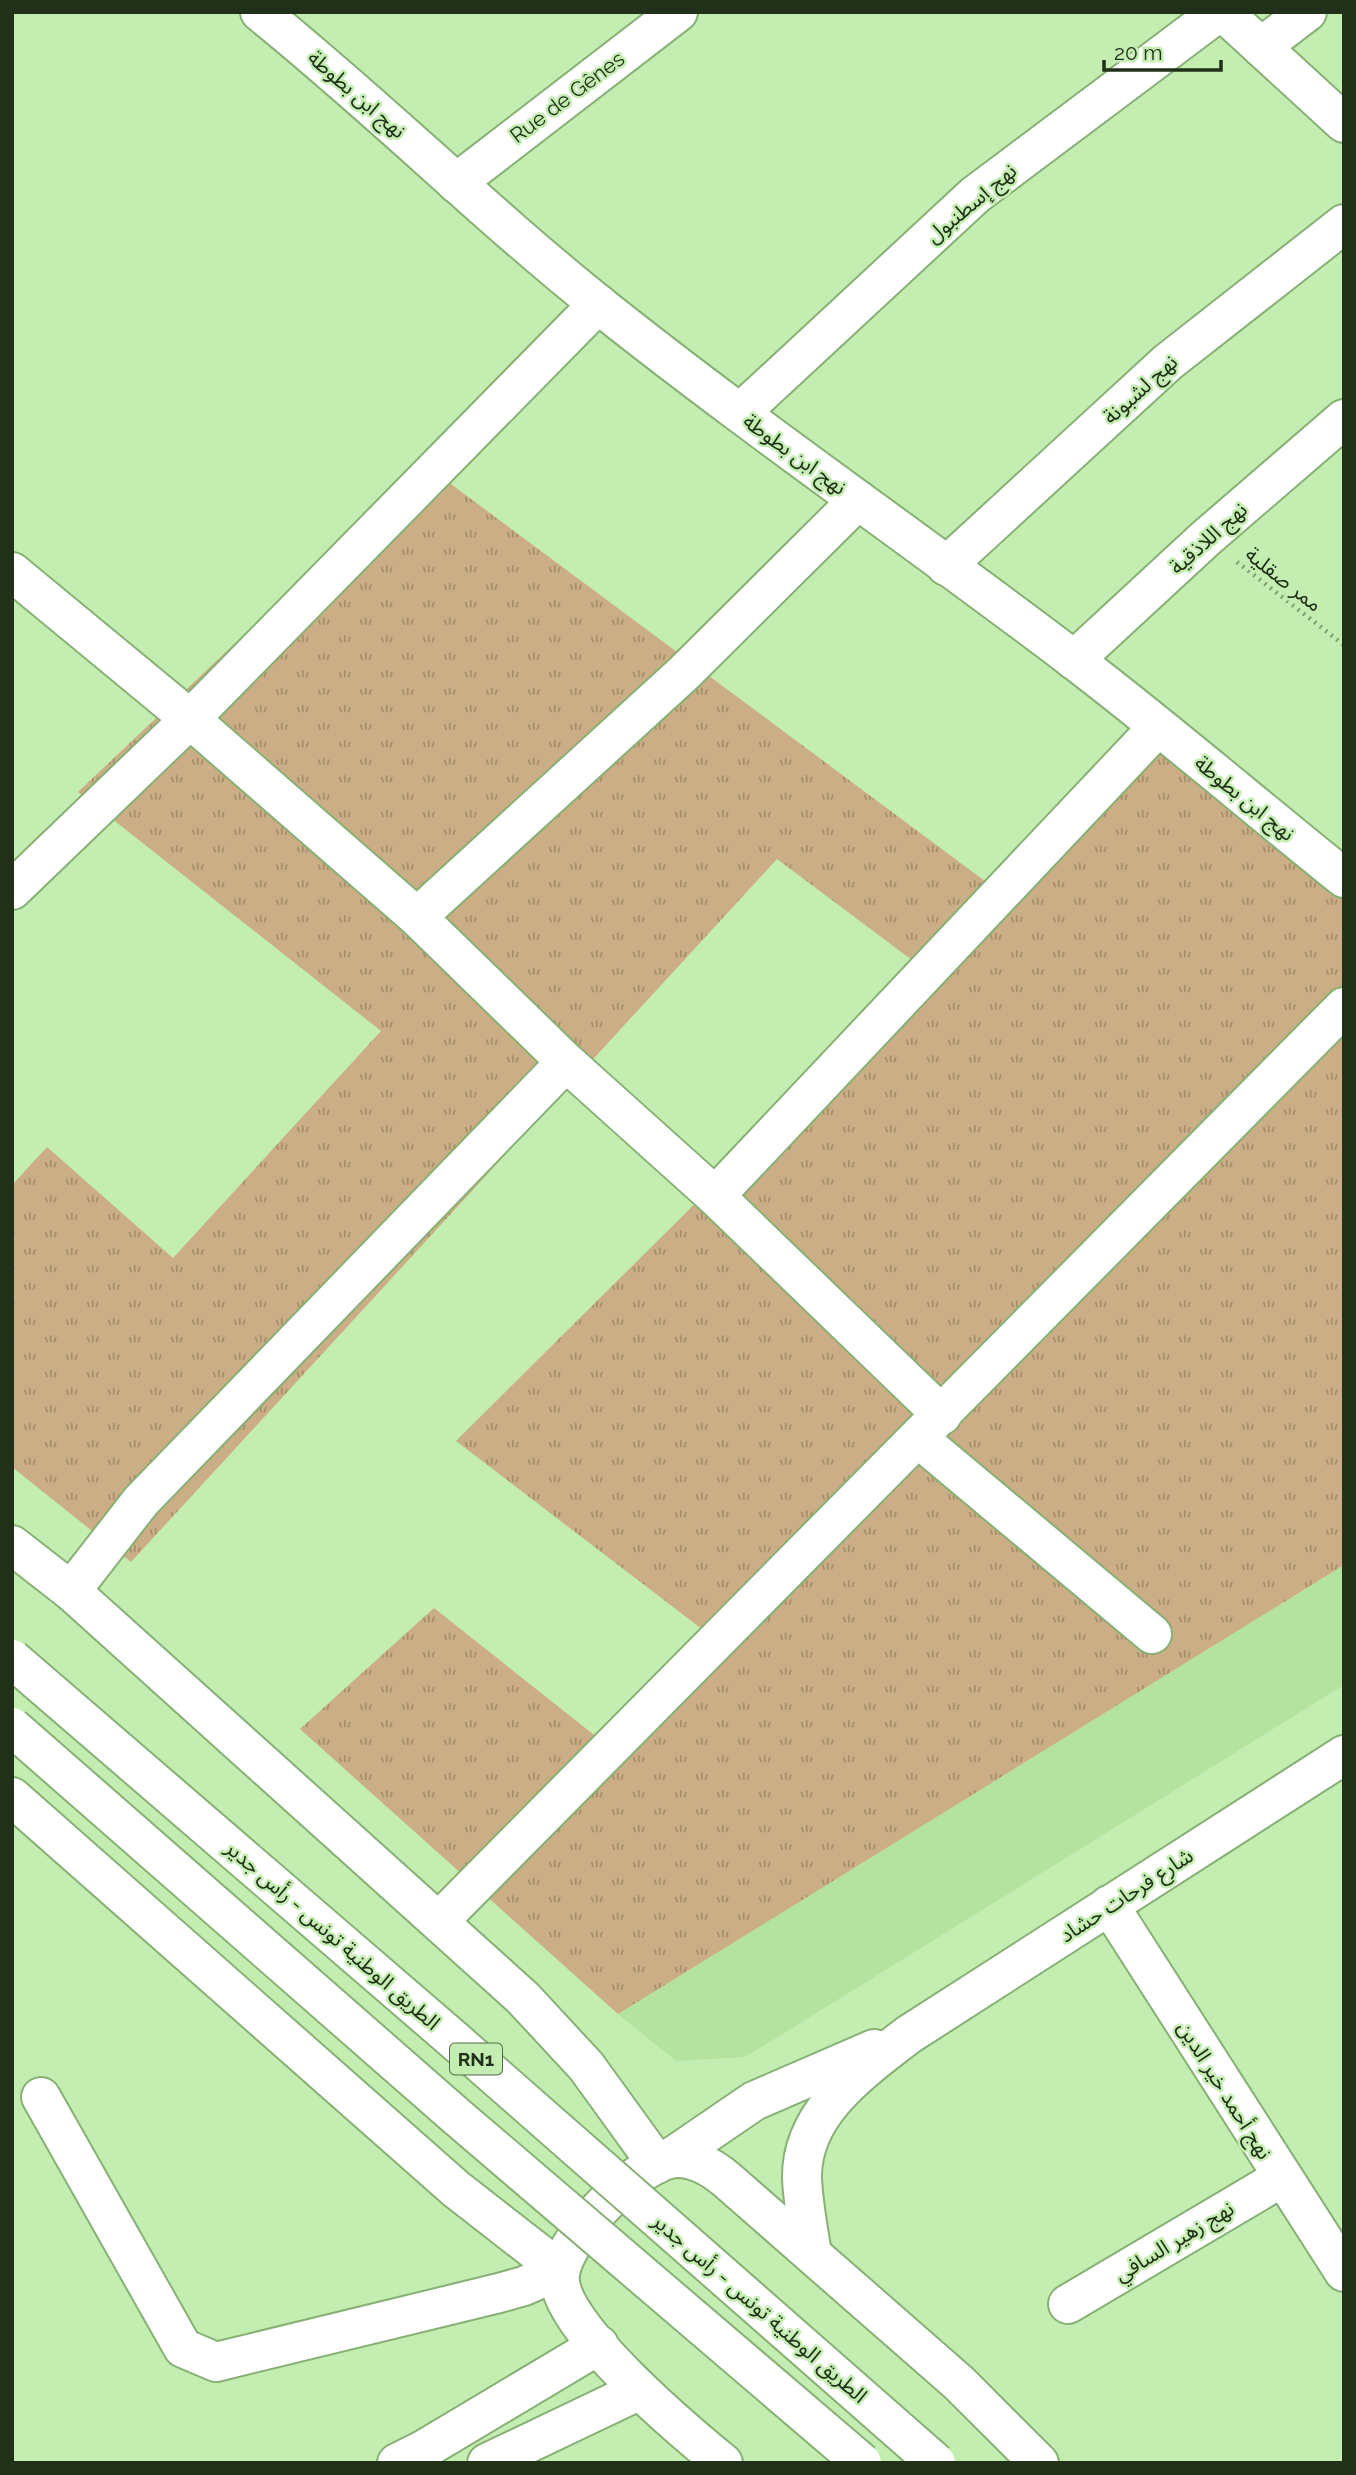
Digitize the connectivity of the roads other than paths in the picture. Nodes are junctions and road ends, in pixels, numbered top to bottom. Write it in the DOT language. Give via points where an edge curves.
graph roads {
  1 [pos="260,12"];
  2 [pos="678,12"];
  3 [pos="1221,12"];
  4 [pos="1307,12"];
  5 [pos="1261,47"];
  6 [pos="1344,123"];
  7 [pos="456,183"];
  8 [pos="1344,223"];
  9 [pos="598,304"];
  10 [pos="740,413"];
  11 [pos="1344,419"];
  12 [pos="859,500"];
  13 [pos="946,566"];
  14 [pos="12,572"];
  15 [pos="1074,660"];
  16 [pos="190,719"];
  17 [pos="1157,727"];
  18 [pos="1344,878"];
  19 [pos="12,890"];
  20 [pos="417,917"];
  21 [pos="1344,1007"];
  22 [pos="566,1062"];
  23 [pos="715,1196"];
  24 [pos="930,1427"];
  25 [pos="12,1545"];
  26 [pos="71,1591"];
  27 [pos="1152,1634"];
  28 [pos="12,1659"];
  29 [pos="12,1727"];
  30 [pos="1344,1755"];
  31 [pos="12,1797"];
  32 [pos="1109,1905"];
  33 [pos="440,1920"];
  34 [pos="908,2035"];
  35 [pos="41,2097"];
  36 [pos="663,2162"];
  37 [pos="1281,2178"];
  38 [pos="812,2254"];
  39 [pos="559,2270"];
  40 [pos="1344,2272"];
  41 [pos="1068,2304"];
  42 [pos="599,2344"];
  43 [pos="640,2389"];
  44 [pos="397,2463"];
  45 [pos="487,2463"];
  46 [pos="723,2463"];
  47 [pos="862,2463"];
  48 [pos="936,2463"];
  49 [pos="1039,2463"];
  1 -- 7 [label="main road, نهج ابن بطوطة" via="325,64"];
  2 -- 7 [label="main road, Rue de Gênes"];
  3 -- 5 [label="main road"];
  3 -- 10 [label="main road, نهج إسطنبول" via="975,195"];
  4 -- 5 [label="main road"];
  5 -- 6 [label="main road"];
  7 -- 9 [label="main road, نهج ابن بطوطة"];
  8 -- 13 [label="main road, نهج لشبونة" via="1168,362"];
  9 -- 10 [label="main road, نهج ابن بطوطة"];
  9 -- 16 [label="main road"];
  10 -- 12 [label="main road, نهج ابن بطوطة"];
  11 -- 15 [label="main road, نهج اللاذقية"];
  12 -- 13 [label="main road, نهج ابن بطوطة"];
  12 -- 20 [label="main road" via="684,673"];
  13 -- 15 [label="main road, نهج ابن بطوطة"];
  14 -- 16 [label="main road"];
  15 -- 17 [label="main road, نهج ابن بطوطة"];
  16 -- 19 [label="main road"];
  16 -- 20 [label="main road"];
  17 -- 18 [label="main road, نهج ابن بطوطة"];
  17 -- 23 [label="main road"];
  20 -- 22 [label="main road"];
  21 -- 24 [label="main road"];
  22 -- 23 [label="main road"];
  22 -- 26 [label="main road" via="141,1501"];
  23 -- 24 [label="main road"];
  24 -- 27 [label="main road"];
  24 -- 33 [label="main road"];
  25 -- 26 [label="main road"];
  26 -- 33 [label="main road"];
  28 -- 48 [label="main road, الطريق الوطنية تونس - رأس جدير / RN1, bridge"];
  29 -- 47 [label="main road, RN1, bridge"];
  30 -- 32 [label="main road, شارع فرحات حشاد"];
  31 -- 39 [label="main road" via="456,2189"];
  32 -- 34 [label="main road, شارع فرحات حشاد"];
  32 -- 37 [label="main road, نهج أحمد خير الدين"];
  33 -- 36 [label="main road" via="523,1998 586,2066"];
  34 -- 36 [label="main road" via="754,2101"];
  34 -- 38 [label="main road" via="843,2089 814,2127 802,2176"];
  35 -- 39 [label="main road" via="183,2348 209,2360 216,2362 499,2293"];
  36 -- 38 [label="main road" via="690,2160 716,2171"];
  36 -- 39 [label="main road" via="593,2217"];
  37 -- 40 [label="main road, نهج أحمد خير الدين"];
  37 -- 41 [label="main road, نهج زهير السافي"];
  38 -- 49 [label="main road" via="959,2383"];
  39 -- 42 [label="main road" via="563,2295"];
  42 -- 43 [label="main road"];
  42 -- 44 [label="main road"];
  43 -- 45 [label="main road"];
  43 -- 46 [label="main road"];
}
